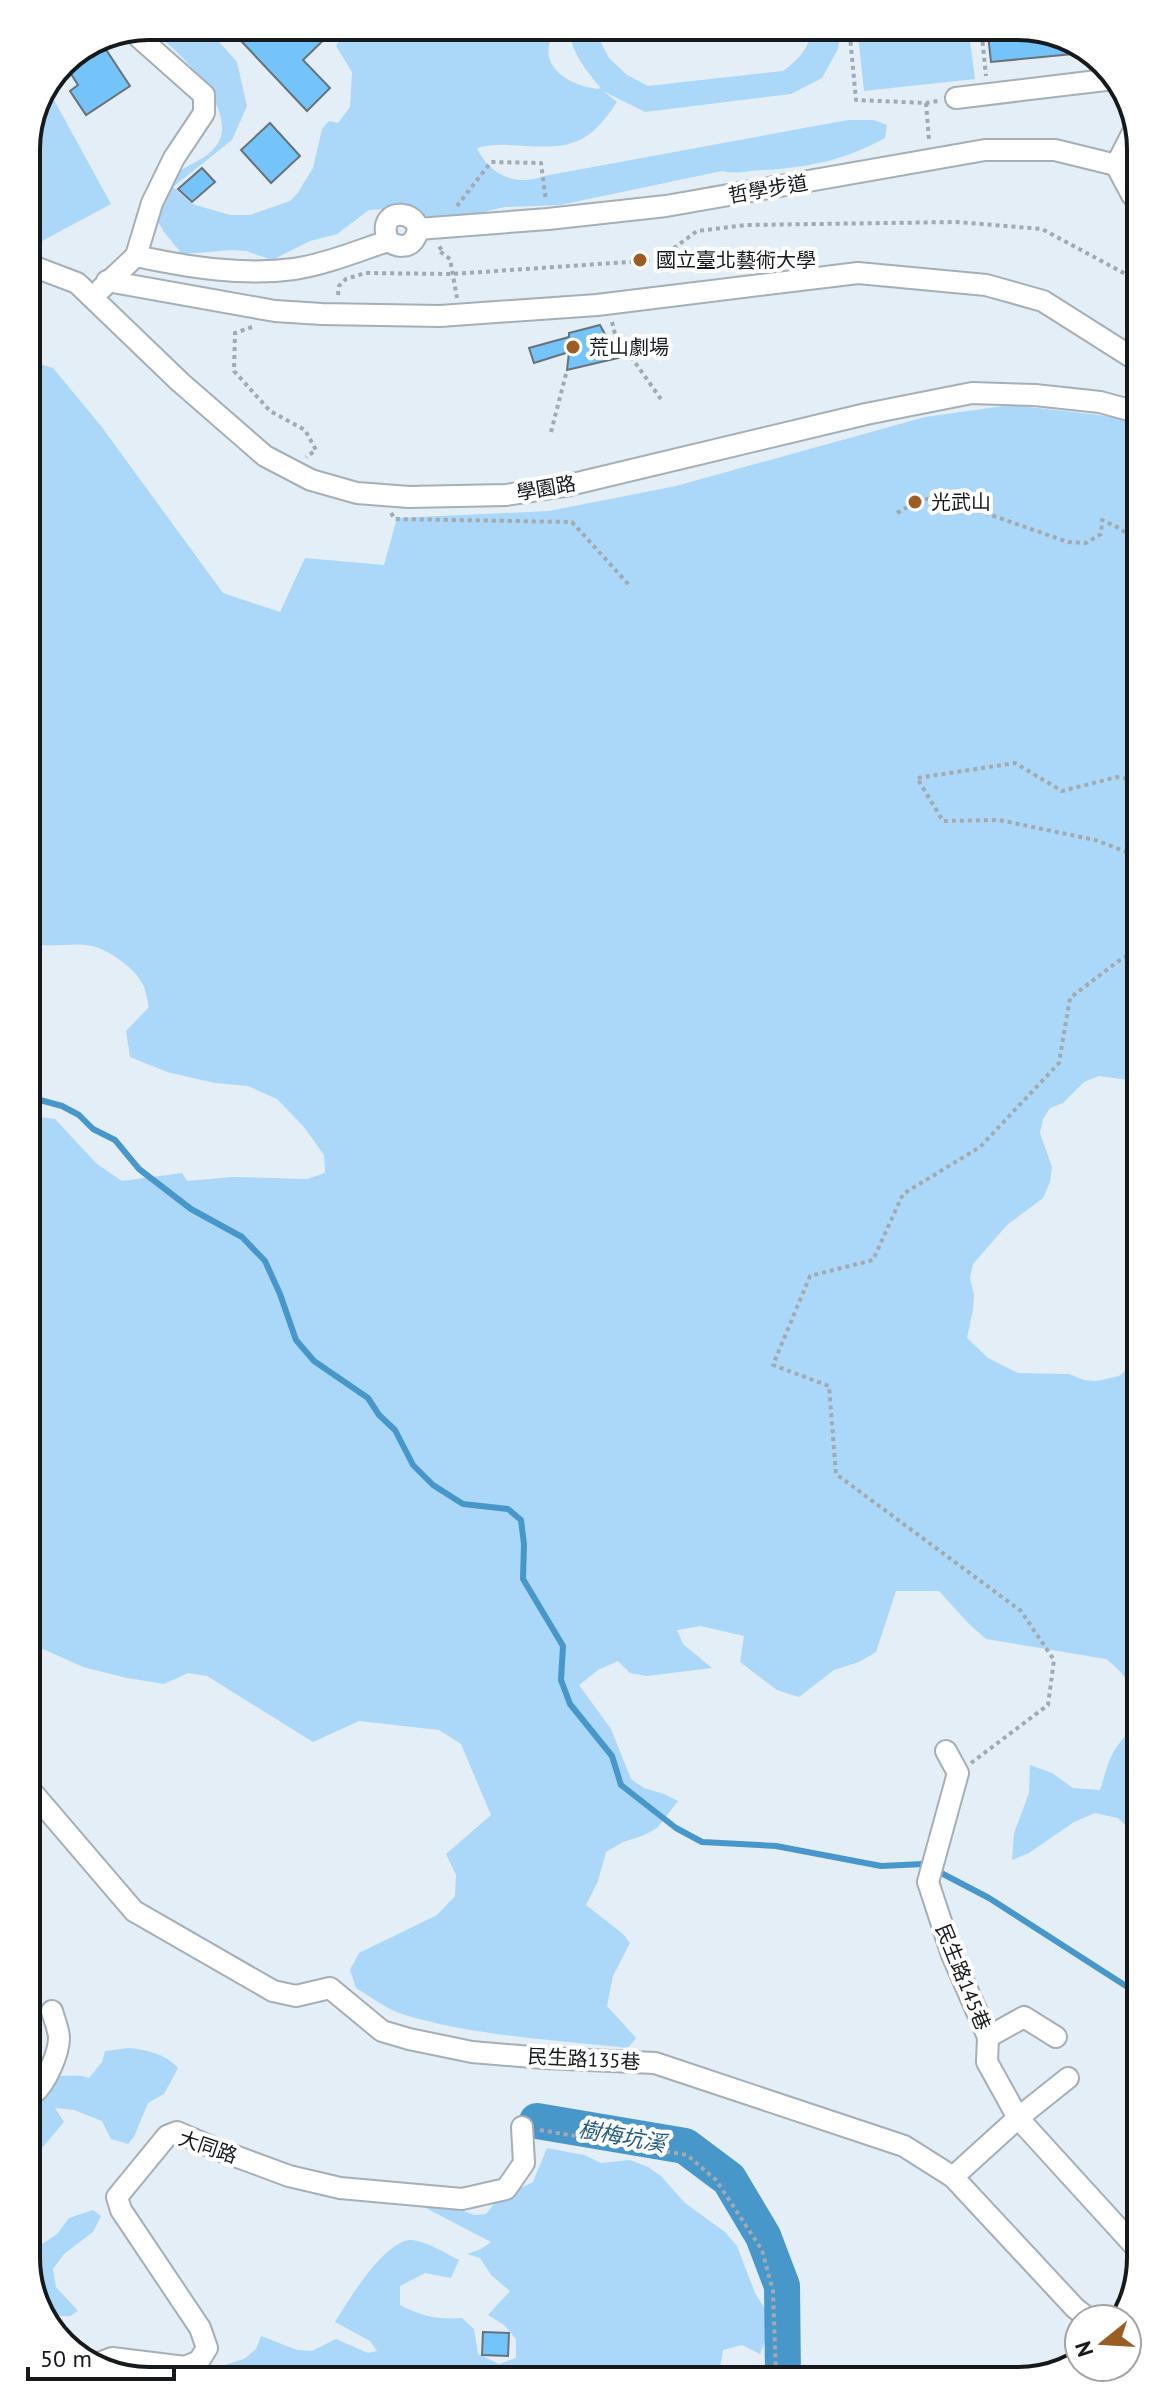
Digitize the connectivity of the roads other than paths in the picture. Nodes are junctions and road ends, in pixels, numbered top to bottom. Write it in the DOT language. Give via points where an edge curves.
graph roads {
  1 [pos="143,40"];
  2 [pos="1102,80"];
  3 [pos="956,98"];
  4 [pos="1127,144"];
  5 [pos="1116,165"];
  6 [pos="1127,186"];
  7 [pos="136,256"];
  8 [pos="40,269"];
  9 [pos="107,281"];
  10 [pos="94,299"];
  11 [pos="1127,354"];
  12 [pos="1127,409"];
  13 [pos="946,1751"];
  14 [pos="40,1801"];
  15 [pos="52,2011"];
  16 [pos="988,2037"];
  17 [pos="1056,2037"];
  18 [pos="1068,2078"];
  19 [pos="40,2087"];
  20 [pos="1018,2118"];
  21 [pos="522,2127"];
  22 [pos="953,2177"];
  23 [pos="1127,2238"];
  24 [pos="1070,2303"];
  25 [pos="109,2359"];
  26 [pos="185,2367"];
  27 [pos="185,2367"];
  1 -- 7 [label="street" via="204,95 204,113 152,203"];
  2 -- 3 [label="street"];
  4 -- 5 [label="street"];
  5 -- 6 [label="street"];
  5 -- 7 [label="street, 哲學步道" via="1055,150 985,150 666,206 418,229 405,214 395,215 387,221 388,241 310,265 259,271"];
  7 -- 9 [label="street"];
  8 -- 10 [label="street, 學園路" via="77,283"];
  9 -- 10 [label="street"];
  9 -- 11 [label="street" via="275,311 461,315 608,304 858,273 986,285 1043,301"];
  10 -- 12 [label="street, 學園路" via="265,456 311,480 357,493 506,495 565,486 972,393 1035,395"];
  13 -- 16 [label="street, 民生路145巷" via="958,1773 928,1882"];
  14 -- 22 [label="street, 民生路135巷" via="134,1911 273,1991 296,1996 330,1988 382,2031 472,2052 655,2063 904,2146"];
  15 -- 19 [label="street" via="59,2037"];
  16 -- 17 [label="street" via="1024,2017"];
  16 -- 20 [label="street, 民生路145巷" via="987,2062"];
  18 -- 20 [label="street"];
  20 -- 22 [label="street"];
  20 -- 23 [label="street, 民生路145巷"];
  21 -- 27 [label="street, 大同路" via="524,2163 506,2189 462,2199 340,2188 289,2176 177,2132 167,2136 117,2197 200,2328 207,2348 199,2361"];
  22 -- 24 [label="street, 民生路135巷"];
  25 -- 26 [label="street, 大同路"];
}
